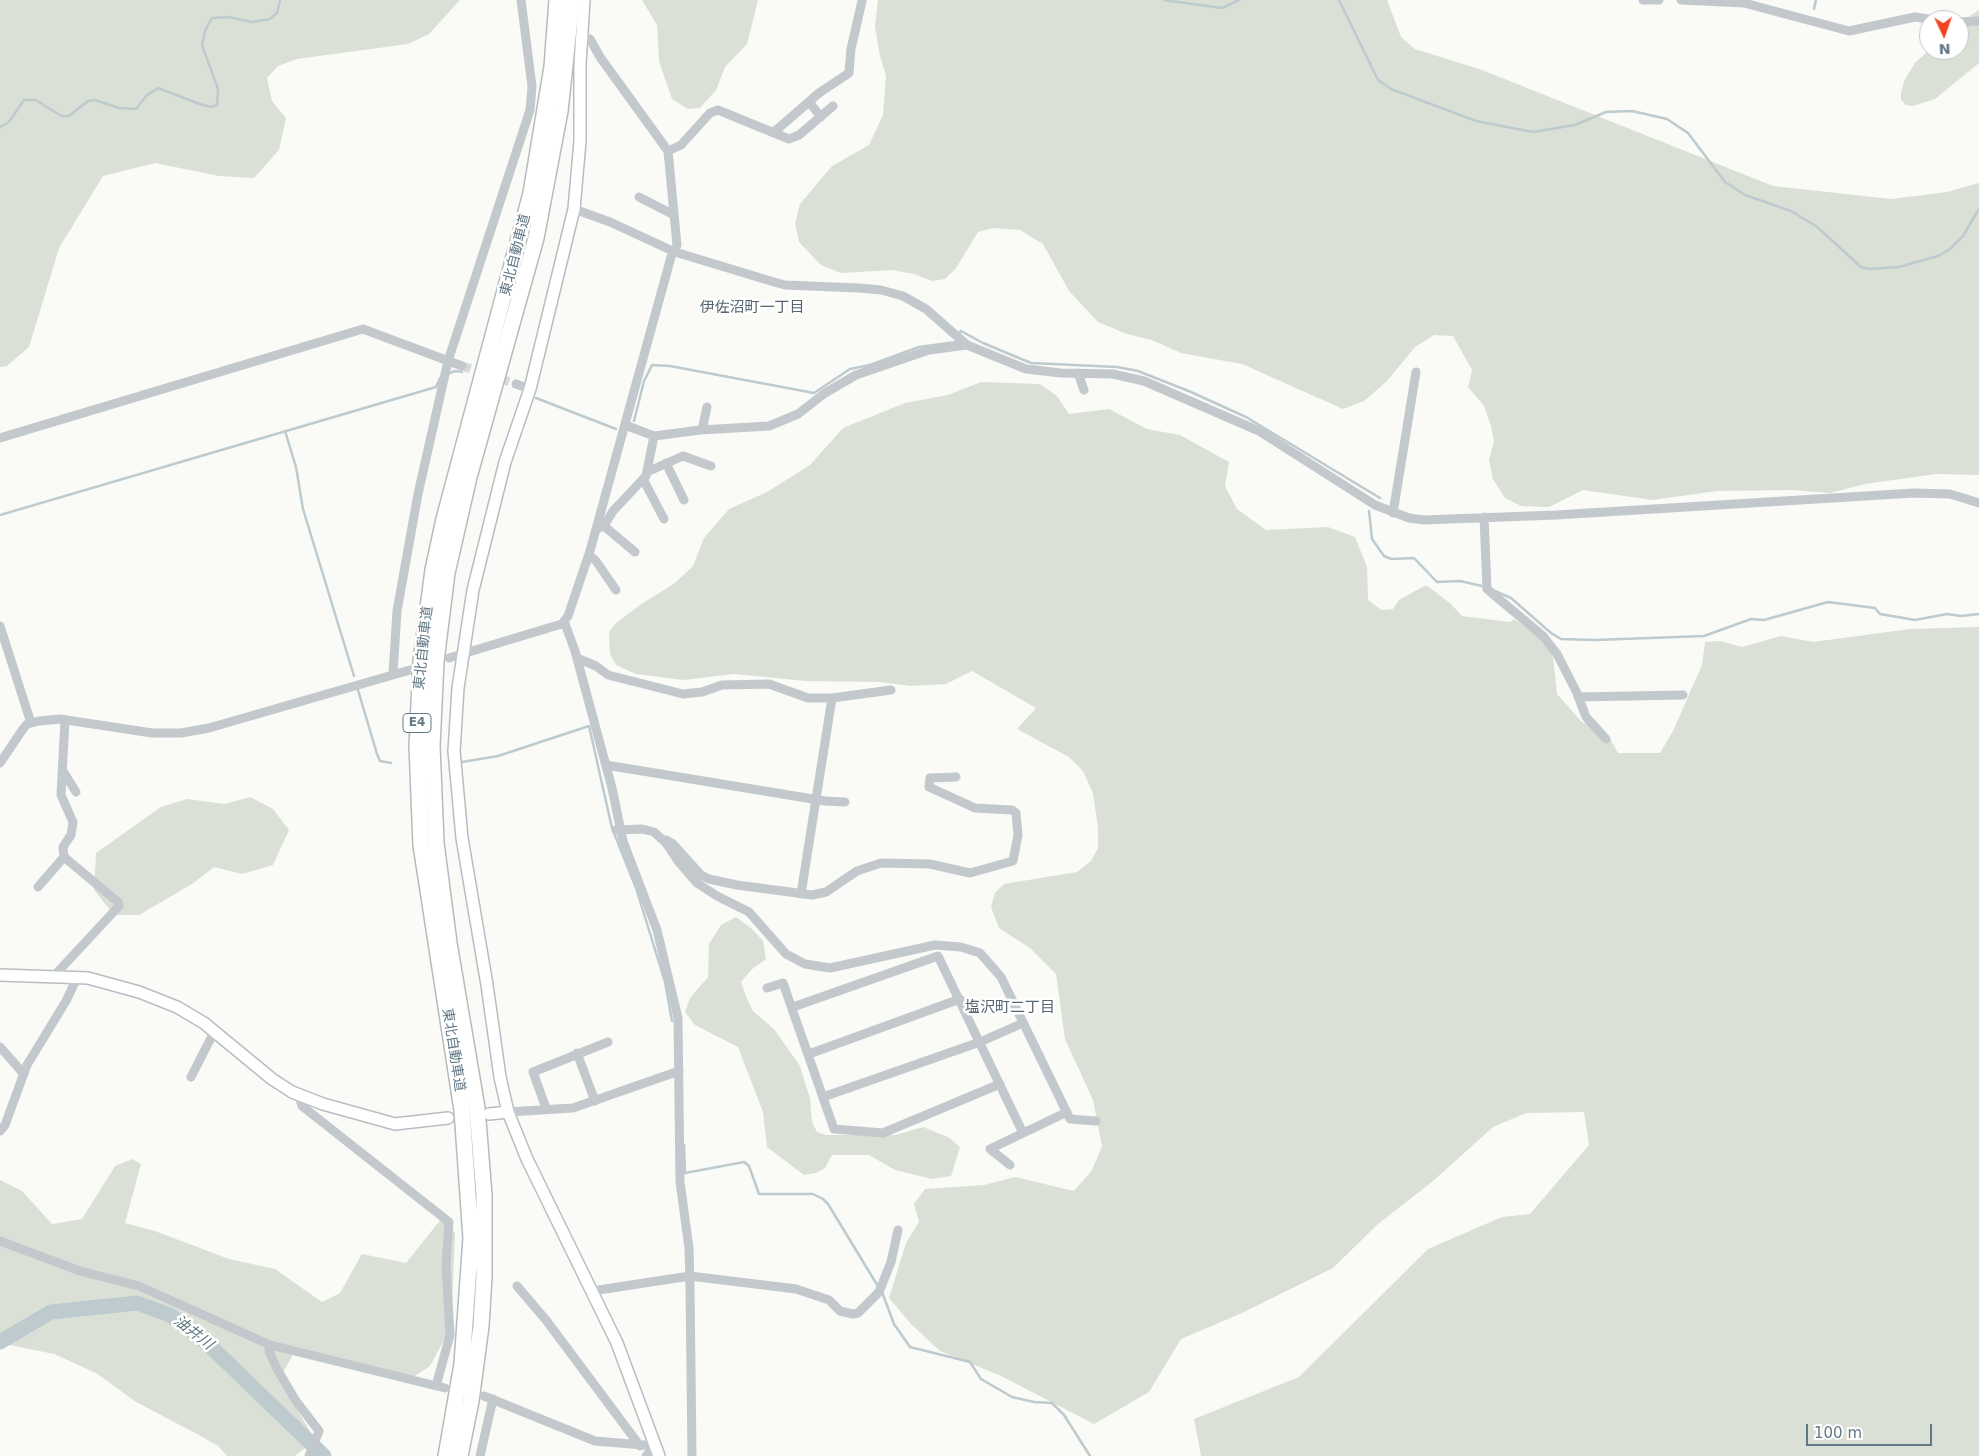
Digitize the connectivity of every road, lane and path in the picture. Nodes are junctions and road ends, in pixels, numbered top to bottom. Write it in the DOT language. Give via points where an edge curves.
graph roads {
  1 [pos="521,0"];
  2 [pos="558,0"];
  3 [pos="572,0"];
  4 [pos="584,0"];
  5 [pos="1642,0"];
  6 [pos="1659,0"];
  7 [pos="1681,0"];
  8 [pos="862,1"];
  9 [pos="1919,18"];
  10 [pos="581,35"];
  11 [pos="808,102"];
  12 [pos="833,106"];
  13 [pos="821,117"];
  14 [pos="773,133"];
  15 [pos="668,150"];
  16 [pos="639,197"];
  17 [pos="574,209"];
  18 [pos="674,215"];
  19 [pos="675,252"];
  20 [pos="967,345"];
  21 [pos="448,361"];
  22 [pos="462,366"];
  23 [pos="1416,372"];
  24 [pos="1078,374"];
  25 [pos="516,384"];
  26 [pos="530,389"];
  27 [pos="1084,390"];
  28 [pos="707,407"];
  29 [pos="626,425"];
  30 [pos="702,430"];
  31 [pos="654,436"];
  32 [pos="0,438"];
  33 [pos="666,463"];
  34 [pos="711,466"];
  35 [pos="645,476"];
  36 [pos="684,500"];
  37 [pos="1979,503"];
  38 [pos="1393,513"];
  39 [pos="1484,517"];
  40 [pos="664,519"];
  41 [pos="600,527"];
  42 [pos="635,552"];
  43 [pos="589,555"];
  44 [pos="616,590"];
  45 [pos="564,620"];
  46 [pos="0,626"];
  47 [pos="462,654"];
  48 [pos="448,658"];
  49 [pos="577,658"];
  50 [pos="410,670"];
  51 [pos="393,673"];
  52 [pos="891,690"];
  53 [pos="1683,695"];
  54 [pos="1578,697"];
  55 [pos="832,698"];
  56 [pos="65,720"];
  57 [pos="31,723"];
  58 [pos="1606,739"];
  59 [pos="0,763"];
  60 [pos="606,765"];
  61 [pos="63,771"];
  62 [pos="956,777"];
  63 [pos="76,792"];
  64 [pos="816,800"];
  65 [pos="845,802"];
  66 [pos="618,830"];
  67 [pos="661,838"];
  68 [pos="64,857"];
  69 [pos="38,887"];
  70 [pos="801,894"];
  71 [pos="0,975"];
  72 [pos="53,977"];
  73 [pos="77,978"];
  74 [pos="767,988"];
  75 [pos="960,999"];
  76 [pos="793,1007"];
  77 [pos="1023,1023"];
  78 [pos="214,1032"];
  79 [pos="608,1042"];
  80 [pos="980,1042"];
  81 [pos="0,1048"];
  82 [pos="577,1053"];
  83 [pos="809,1054"];
  84 [pos="679,1071"];
  85 [pos="23,1073"];
  86 [pos="191,1077"];
  87 [pos="1000,1084"];
  88 [pos="299,1095"];
  89 [pos="823,1098"];
  90 [pos="595,1101"];
  91 [pos="546,1108"];
  92 [pos="508,1112"];
  93 [pos="1067,1112"];
  94 [pos="489,1114"];
  95 [pos="448,1118"];
  96 [pos="1096,1122"];
  97 [pos="0,1131"];
  98 [pos="1024,1133"];
  99 [pos="1010,1165"];
  100 [pos="898,1230"];
  101 [pos="0,1241"];
  102 [pos="690,1276"];
  103 [pos="517,1286"];
  104 [pos="592,1291"];
  105 [pos="270,1345"];
  106 [pos="640,1446"];
  107 [pos="657,1451"];
  108 [pos="309,1455"];
  109 [pos="446,1456"];
  110 [pos="460,1456"];
  111 [pos="480,1456"];
  112 [pos="646,1456"];
  113 [pos="692,1456"];
  1 -- 21 [label="street" via="532,86 530,110"];
  2 -- 109 [label="highway, 東北自動車道 / E4" via="532,193 444,520 433,570 421,661 417,746 421,845 462,1110 470,1229 470,1276 462,1364"];
  3 -- 110 [label="highway, 東北自動車道 / E4" via="560,111 536,238 462,504 448,573 436,661 432,746 436,843 476,1108 484,1195 481,1326"];
  4 -- 10 [label="street"];
  5 -- 6 [label="street"];
  7 -- 9 [label="street" via="1744,3 1849,31"];
  8 -- 11 [label="street" via="848,73"];
  10 -- 15 [label="street" via="590,39"];
  10 -- 17 [label="street" via="580,141"];
  11 -- 13 [label="street"];
  11 -- 14 [label="street"];
  12 -- 13 [label="street"];
  13 -- 14 [label="street" via="790,139"];
  14 -- 15 [label="street" via="718,110 710,113 681,145"];
  15 -- 18 [label="street"];
  16 -- 18 [label="street"];
  17 -- 19 [label="street"];
  17 -- 26 [label="street"];
  18 -- 19 [label="street"];
  19 -- 20 [label="street" via="785,285 881,290 903,296 926,309"];
  19 -- 29 [label="street"];
  20 -- 24 [label="street" via="1026,369"];
  20 -- 30 [label="street" via="929,350 856,375 798,414 769,426"];
  21 -- 22 [label="street"];
  21 -- 32 [label="street" via="364,329"];
  21 -- 51 [label="street" via="418,494 397,611"];
  23 -- 38 [label="street"];
  24 -- 27 [label="street"];
  24 -- 38 [label="street" via="1132,377 1197,402 1259,431 1375,505"];
  25 -- 26 [label="street"];
  26 -- 47 [label="street" via="484,543"];
  28 -- 30 [label="street"];
  29 -- 31 [label="street"];
  29 -- 41 [label="street"];
  30 -- 31 [label="street"];
  31 -- 35 [label="street"];
  33 -- 34 [label="street" via="683,456"];
  33 -- 35 [label="street"];
  33 -- 36 [label="street"];
  35 -- 40 [label="street"];
  35 -- 41 [label="street"];
  37 -- 39 [label="street" via="1950,494 1914,493"];
  38 -- 39 [label="street" via="1424,520"];
  39 -- 54 [label="street" via="1487,589 1543,636 1557,654"];
  41 -- 42 [label="street"];
  41 -- 43 [label="street"];
  43 -- 44 [label="street"];
  43 -- 45 [label="street" via="573,604"];
  45 -- 47 [label="street" via="555,626"];
  45 -- 49 [label="street"];
  46 -- 57 [label="street"];
  47 -- 48 [label="street"];
  47 -- 92 [label="street" via="454,751 462,838"];
  49 -- 55 [label="street" via="608,675 683,694 722,685 769,684 808,698"];
  49 -- 60 [label="street"];
  50 -- 51 [label="street"];
  51 -- 56 [label="street" via="209,728 181,733 152,734"];
  52 -- 55 [label="street"];
  53 -- 54 [label="street"];
  54 -- 58 [label="street" via="1586,717"];
  55 -- 64 [label="street"];
  56 -- 57 [label="street"];
  56 -- 61 [label="street"];
  57 -- 59 [label="street" via="23,729"];
  60 -- 64 [label="street"];
  60 -- 66 [label="street"];
  61 -- 63 [label="street"];
  61 -- 68 [label="street" via="61,796 73,822 71,835 63,847"];
  62 -- 70 [label="street" via="930,778 929,787 975,808 1016,812 1018,835 1013,861 970,873 930,864 880,863 857,871 826,892"];
  64 -- 65 [label="street"];
  64 -- 70 [label="street"];
  66 -- 67 [label="street" via="642,829"];
  66 -- 84 [label="street" via="657,930 678,1018"];
  67 -- 70 [label="street" via="673,844 701,875 709,879"];
  67 -- 77 [label="street" via="697,883 748,912 794,959 818,968 830,968 935,945 972,950 980,953 1001,977"];
  68 -- 69 [label="street"];
  68 -- 72 [label="street" via="119,906"];
  71 -- 72 [label="street"];
  72 -- 73 [label="street"];
  73 -- 78 [label="street" via="140,992 177,1007"];
  73 -- 85 [label="street"];
  74 -- 76 [label="street" via="783,983"];
  75 -- 76 [label="street" via="938,956"];
  75 -- 80 [label="street"];
  75 -- 83 [label="street"];
  76 -- 83 [label="street"];
  77 -- 80 [label="street"];
  77 -- 93 [label="street"];
  78 -- 86 [label="street"];
  78 -- 88 [label="street" via="272,1080"];
  79 -- 82 [label="street"];
  80 -- 87 [label="street"];
  80 -- 89 [label="street"];
  81 -- 85 [label="street"];
  82 -- 90 [label="street"];
  82 -- 91 [label="street" via="532,1072"];
  83 -- 89 [label="street"];
  84 -- 90 [label="street"];
  84 -- 102 [label="street" via="680,1182"];
  85 -- 97 [label="street"];
  87 -- 89 [label="street" via="883,1133 834,1129"];
  87 -- 98 [label="street"];
  88 -- 95 [label="street" via="395,1124"];
  88 -- 105 [label="street" via="302,1106 449,1222 446,1265 450,1336 441,1387"];
  90 -- 91 [label="street" via="573,1108"];
  91 -- 92 [label="street"];
  92 -- 94 [label="street"];
  92 -- 104 [label="street" via="527,1159"];
  93 -- 96 [label="street" via="1070,1119"];
  93 -- 98 [label="street"];
  98 -- 99 [label="street" via="990,1149"];
  100 -- 102 [label="street" via="891,1262 879,1292 858,1313 840,1311 829,1300 796,1289"];
  101 -- 105 [label="street" via="80,1271 139,1286"];
  102 -- 104 [label="street"];
  102 -- 113 [label="street"];
  103 -- 106 [label="street"];
  104 -- 107 [label="street" via="617,1343"];
  105 -- 108 [label="street" via="269,1351 277,1369 318,1428 317,1440"];
  106 -- 107 [label="street"];
  106 -- 111 [label="street" via="595,1441 488,1398"];
  107 -- 112 [label="street"];
}
